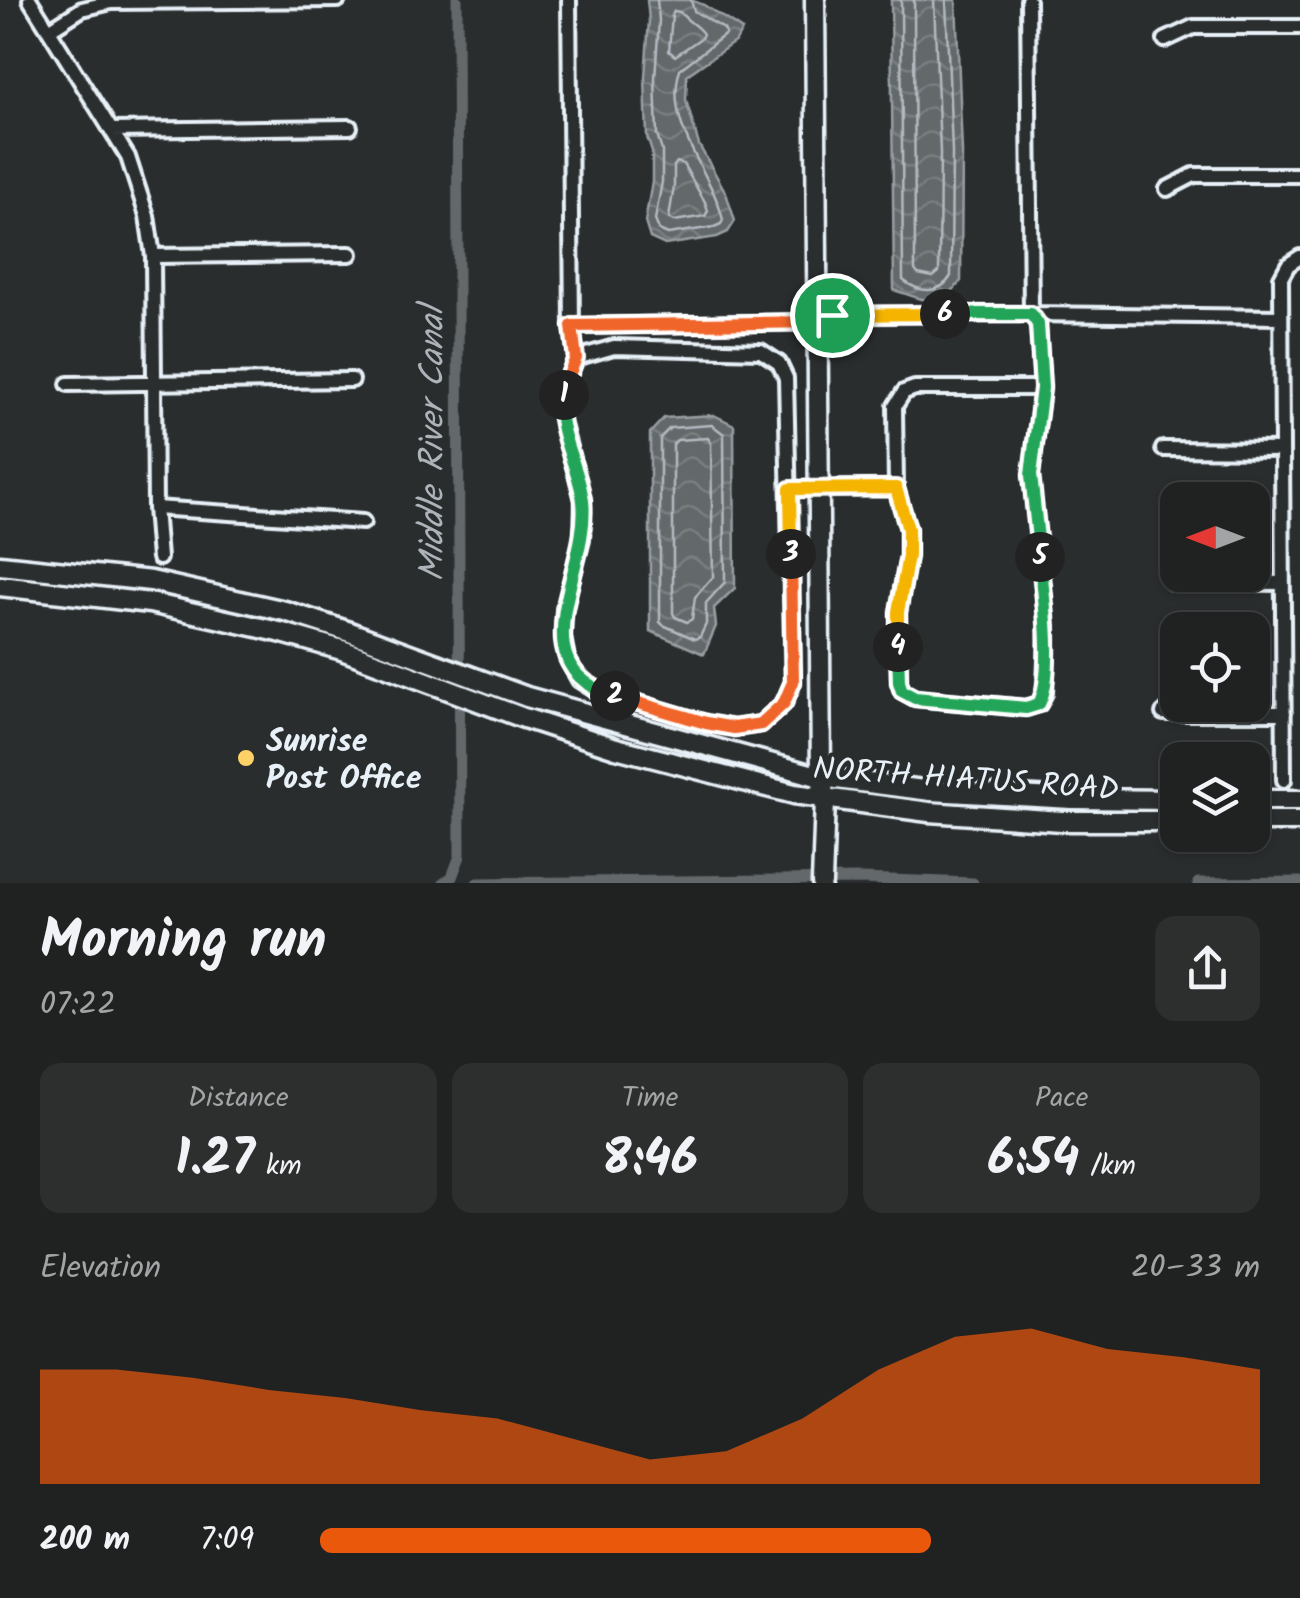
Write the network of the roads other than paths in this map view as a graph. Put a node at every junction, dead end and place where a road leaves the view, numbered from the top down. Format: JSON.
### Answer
{"nodes":[{"id":1,"x":30,"y":0,"type":"edge"},
{"id":2,"x":338,"y":0,"type":"edge"},
{"id":3,"x":569,"y":0,"type":"edge"},
{"id":4,"x":815,"y":0,"type":"edge"},
{"id":5,"x":1028,"y":0,"type":"edge"},
{"id":6,"x":230,"y":1,"type":"edge"},
{"id":7,"x":1300,"y":27,"type":"edge"},
{"id":8,"x":48,"y":30,"type":"junction"},
{"id":9,"x":1166,"y":40,"type":"dead end"},
{"id":10,"x":350,"y":127,"type":"dead end"},
{"id":11,"x":112,"y":130,"type":"junction"},
{"id":12,"x":1300,"y":175,"type":"edge"},
{"id":13,"x":1168,"y":189,"type":"dead end"},
{"id":14,"x":350,"y":254,"type":"dead end"},
{"id":15,"x":153,"y":256,"type":"junction"},
{"id":16,"x":1294,"y":261,"type":"edge"},
{"id":17,"x":1031,"y":314,"type":"junction"},
{"id":18,"x":1282,"y":317,"type":"junction"},
{"id":19,"x":818,"y":322,"type":"junction"},
{"id":20,"x":572,"y":326,"type":"junction"},
{"id":21,"x":576,"y":358,"type":"junction"},
{"id":22,"x":352,"y":380,"type":"dead end"},
{"id":23,"x":153,"y":383,"type":"junction"},
{"id":24,"x":68,"y":384,"type":"dead end"},
{"id":25,"x":1042,"y":388,"type":"junction"},
{"id":26,"x":1163,"y":449,"type":"dead end"},
{"id":27,"x":1282,"y":450,"type":"junction"},
{"id":28,"x":819,"y":488,"type":"junction"},
{"id":29,"x":896,"y":488,"type":"junction"},
{"id":30,"x":790,"y":489,"type":"junction"},
{"id":31,"x":155,"y":508,"type":"junction"},
{"id":32,"x":362,"y":522,"type":"dead end"},
{"id":33,"x":159,"y":558,"type":"dead end"},
{"id":34,"x":0,"y":565,"type":"edge"},
{"id":35,"x":1270,"y":583,"type":"edge"},
{"id":36,"x":1283,"y":583,"type":"junction"},
{"id":37,"x":0,"y":586,"type":"edge"},
{"id":38,"x":1270,"y":713,"type":"edge"},
{"id":39,"x":1284,"y":713,"type":"junction"},
{"id":40,"x":821,"y":777,"type":"junction"},
{"id":41,"x":1284,"y":780,"type":"dead end"},
{"id":42,"x":825,"y":800,"type":"junction"},
{"id":43,"x":1160,"y":800,"type":"edge"},
{"id":44,"x":1270,"y":800,"type":"edge"},
{"id":45,"x":1300,"y":800,"type":"edge"},
{"id":46,"x":1160,"y":821,"type":"edge"},
{"id":47,"x":1270,"y":821,"type":"edge"},
{"id":48,"x":1300,"y":821,"type":"edge"},
{"id":49,"x":822,"y":883,"type":"edge"}],
"edges":[{"from":1,"to":8,"type":"street"},
{"from":2,"to":6,"type":"street"},
{"from":3,"to":20,"type":"street"},
{"from":4,"to":19,"type":"main road"},
{"from":5,"to":17,"type":"street"},
{"from":6,"to":8,"type":"street"},
{"from":7,"to":9,"type":"street"},
{"from":8,"to":11,"type":"street"},
{"from":10,"to":11,"type":"street"},
{"from":11,"to":15,"type":"street"},
{"from":12,"to":13,"type":"street"},
{"from":14,"to":15,"type":"street"},
{"from":15,"to":23,"type":"street"},
{"from":16,"to":18,"type":"street"},
{"from":17,"to":18,"type":"street"},
{"from":17,"to":19,"type":"street"},
{"from":17,"to":25,"type":"street"},
{"from":18,"to":27,"type":"street"},
{"from":19,"to":20,"type":"street"},
{"from":19,"to":28,"type":"main road"},
{"from":20,"to":21,"type":"street"},
{"from":21,"to":30,"type":"street"},
{"from":21,"to":30,"type":"street"},
{"from":22,"to":23,"type":"street"},
{"from":23,"to":24,"type":"street"},
{"from":23,"to":31,"type":"street"},
{"from":25,"to":29,"type":"street"},
{"from":25,"to":29,"type":"street"},
{"from":26,"to":27,"type":"street"},
{"from":27,"to":36,"type":"street"},
{"from":28,"to":29,"type":"street"},
{"from":28,"to":30,"type":"street"},
{"from":28,"to":40,"type":"main road"},
{"from":31,"to":32,"type":"street"},
{"from":31,"to":33,"type":"street"},
{"from":34,"to":40,"type":"main road","name":"NORTH HIATUS ROAD"},
{"from":35,"to":36,"type":"street"},
{"from":36,"to":39,"type":"street"},
{"from":37,"to":42,"type":"main road","name":"NORTH HIATUS ROAD"},
{"from":38,"to":39,"type":"street"},
{"from":39,"to":41,"type":"street"},
{"from":40,"to":42,"type":"main road"},
{"from":40,"to":43,"type":"main road","name":"NORTH HIATUS ROAD"},
{"from":42,"to":46,"type":"main road","name":"NORTH HIATUS ROAD"},
{"from":42,"to":49,"type":"main road"},
{"from":44,"to":45,"type":"main road"},
{"from":47,"to":48,"type":"main road"}]}
